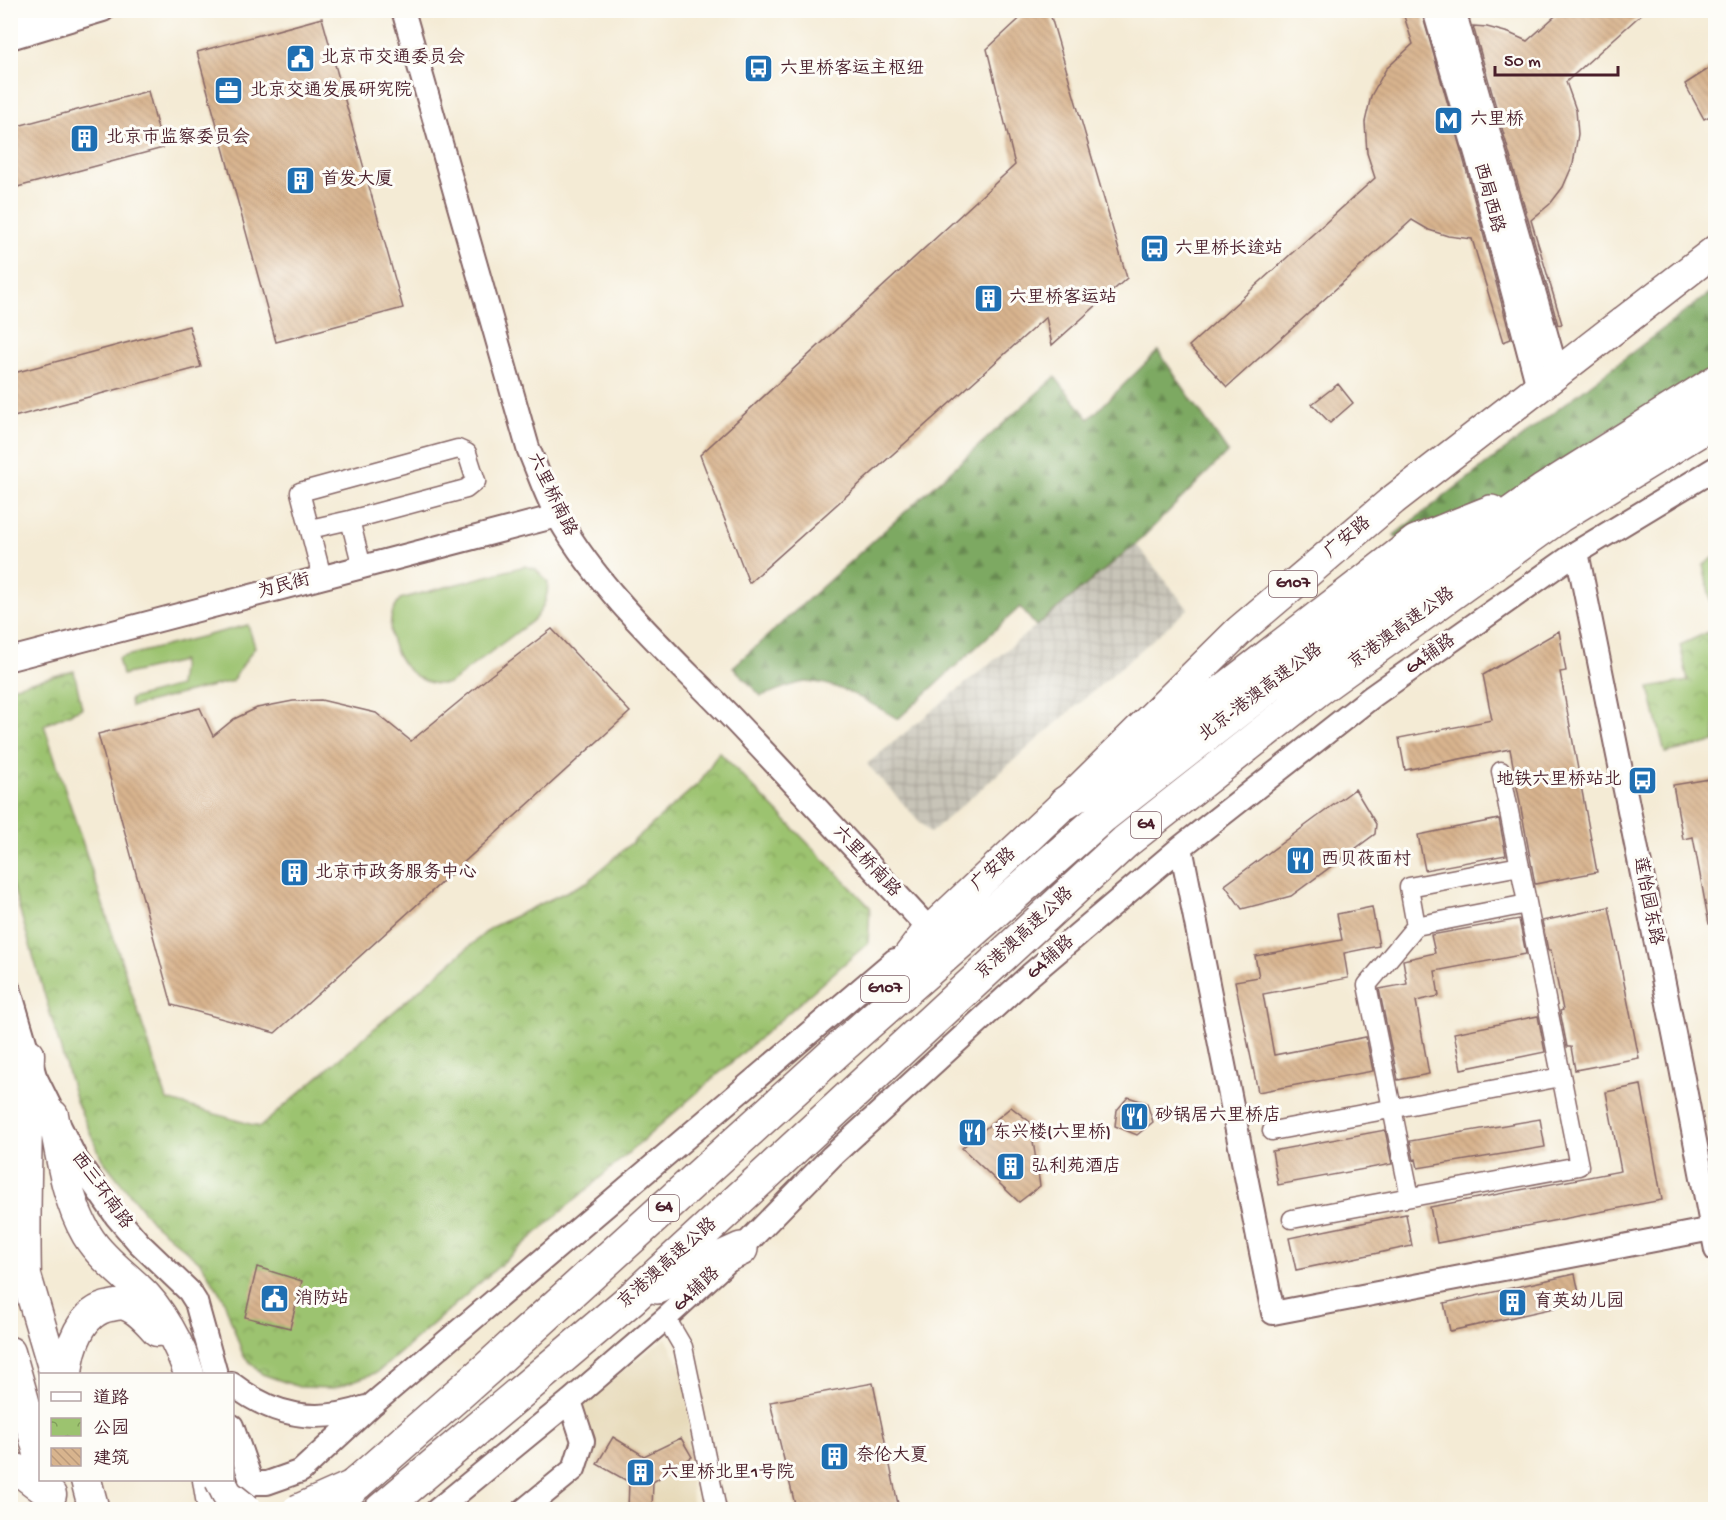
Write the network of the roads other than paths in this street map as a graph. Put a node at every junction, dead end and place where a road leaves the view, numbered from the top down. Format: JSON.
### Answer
{"nodes":[{"id":1,"x":43,"y":10,"type":"edge"},
{"id":2,"x":103,"y":10,"type":"edge"},
{"id":3,"x":403,"y":10,"type":"edge"},
{"id":4,"x":1434,"y":10,"type":"edge"},
{"id":5,"x":1454,"y":10,"type":"edge"},
{"id":6,"x":10,"y":20,"type":"edge"},
{"id":7,"x":10,"y":38,"type":"edge"},
{"id":8,"x":1716,"y":250,"type":"edge"},
{"id":9,"x":1548,"y":379,"type":"junction"},
{"id":10,"x":1716,"y":382,"type":"edge"},
{"id":11,"x":1716,"y":420,"type":"edge"},
{"id":12,"x":1716,"y":468,"type":"edge"},
{"id":13,"x":1543,"y":491,"type":"junction"},
{"id":14,"x":558,"y":516,"type":"junction"},
{"id":15,"x":350,"y":520,"type":"junction"},
{"id":16,"x":310,"y":529,"type":"junction"},
{"id":17,"x":1576,"y":552,"type":"junction"},
{"id":18,"x":363,"y":567,"type":"junction"},
{"id":19,"x":322,"y":577,"type":"junction"},
{"id":20,"x":10,"y":659,"type":"edge"},
{"id":21,"x":1501,"y":771,"type":"dead end"},
{"id":22,"x":1065,"y":802,"type":"junction"},
{"id":23,"x":1181,"y":847,"type":"junction"},
{"id":24,"x":1520,"y":866,"type":"junction"},
{"id":25,"x":1527,"y":904,"type":"junction"},
{"id":26,"x":1416,"y":926,"type":"junction"},
{"id":27,"x":930,"y":930,"type":"junction"},
{"id":28,"x":10,"y":990,"type":"edge"},
{"id":29,"x":840,"y":1048,"type":"junction"},
{"id":30,"x":29,"y":1054,"type":"junction"},
{"id":31,"x":1561,"y":1077,"type":"junction"},
{"id":32,"x":1392,"y":1108,"type":"junction"},
{"id":33,"x":53,"y":1115,"type":"joint"},
{"id":34,"x":1272,"y":1131,"type":"dead end"},
{"id":35,"x":1410,"y":1197,"type":"junction"},
{"id":36,"x":1293,"y":1219,"type":"dead end"},
{"id":37,"x":10,"y":1222,"type":"edge"},
{"id":38,"x":1714,"y":1239,"type":"edge"},
{"id":39,"x":741,"y":1249,"type":"junction"},
{"id":40,"x":27,"y":1279,"type":"junction"},
{"id":41,"x":631,"y":1299,"type":"junction"},
{"id":42,"x":666,"y":1318,"type":"junction"},
{"id":43,"x":10,"y":1352,"type":"edge"},
{"id":44,"x":210,"y":1372,"type":"edge"},
{"id":45,"x":55,"y":1373,"type":"edge"},
{"id":46,"x":68,"y":1373,"type":"edge"},
{"id":47,"x":177,"y":1373,"type":"edge"},
{"id":48,"x":234,"y":1386,"type":"edge"},
{"id":49,"x":570,"y":1401,"type":"junction"},
{"id":50,"x":373,"y":1404,"type":"junction"},
{"id":51,"x":234,"y":1434,"type":"edge"},
{"id":52,"x":39,"y":1454,"type":"edge"},
{"id":53,"x":10,"y":1468,"type":"edge"},
{"id":54,"x":301,"y":1471,"type":"junction"},
{"id":55,"x":87,"y":1481,"type":"edge"},
{"id":56,"x":356,"y":1484,"type":"junction"},
{"id":57,"x":213,"y":1487,"type":"edge"},
{"id":58,"x":51,"y":1495,"type":"edge"},
{"id":59,"x":250,"y":1496,"type":"edge"},
{"id":60,"x":94,"y":1509,"type":"edge"},
{"id":61,"x":225,"y":1509,"type":"edge"},
{"id":62,"x":297,"y":1509,"type":"edge"},
{"id":63,"x":327,"y":1509,"type":"edge"},
{"id":64,"x":333,"y":1509,"type":"edge"},
{"id":65,"x":381,"y":1509,"type":"edge"},
{"id":66,"x":437,"y":1509,"type":"edge"},
{"id":67,"x":524,"y":1509,"type":"edge"},
{"id":68,"x":717,"y":1509,"type":"edge"}],
"edges":[{"from":1,"to":6,"type":"street"},
{"from":2,"to":7,"type":"street"},
{"from":3,"to":14,"type":"street","name":"六里桥南路"},
{"from":4,"to":9,"type":"street","name":"西局西路"},
{"from":5,"to":9,"type":"street","name":"西局西路"},
{"from":8,"to":9,"type":"highway","name":"广安路","number":"G107"},
{"from":9,"to":22,"type":"highway","name":"广安路","number":"G107"},
{"from":10,"to":13,"type":"highway","name":"北京-港澳高速公路","number":"G4"},
{"from":11,"to":41,"type":"highway","name":"京港澳高速公路","number":"G4"},
{"from":12,"to":17,"type":"street","name":"G4辅路"},
{"from":13,"to":22,"type":"highway"},
{"from":13,"to":29,"type":"highway","name":"北京-港澳高速公路","number":"G4"},
{"from":14,"to":18,"type":"street","name":"为民街"},
{"from":14,"to":27,"type":"street","name":"六里桥南路"},
{"from":15,"to":16,"type":"street"},
{"from":15,"to":16,"type":"street"},
{"from":15,"to":18,"type":"street"},
{"from":16,"to":19,"type":"street"},
{"from":17,"to":23,"type":"street","name":"G4辅路"},
{"from":17,"to":38,"type":"street","name":"莲怡园东路"},
{"from":18,"to":19,"type":"street","name":"为民街"},
{"from":19,"to":20,"type":"street","name":"为民街"},
{"from":21,"to":24,"type":"street"},
{"from":22,"to":27,"type":"highway","name":"广安路","number":"G107"},
{"from":23,"to":38,"type":"street"},
{"from":23,"to":39,"type":"street","name":"G4辅路"},
{"from":24,"to":25,"type":"street"},
{"from":24,"to":26,"type":"street"},
{"from":25,"to":26,"type":"street"},
{"from":25,"to":31,"type":"street"},
{"from":26,"to":32,"type":"street"},
{"from":27,"to":29,"type":"highway","number":"G107"},
{"from":27,"to":50,"type":"street"},
{"from":28,"to":30,"type":"street"},
{"from":29,"to":56,"type":"highway","number":"G4"},
{"from":30,"to":33,"type":"street"},
{"from":30,"to":40,"type":"highway"},
{"from":31,"to":32,"type":"street"},
{"from":31,"to":35,"type":"street"},
{"from":32,"to":34,"type":"street"},
{"from":32,"to":35,"type":"street"},
{"from":33,"to":44,"type":"highway"},
{"from":35,"to":36,"type":"street"},
{"from":37,"to":40,"type":"highway"},
{"from":39,"to":41,"type":"highway"},
{"from":39,"to":42,"type":"street","name":"G4辅路"},
{"from":40,"to":45,"type":"highway"},
{"from":41,"to":65,"type":"highway","name":"京港澳高速公路","number":"G4"},
{"from":42,"to":49,"type":"street","name":"G4辅路"},
{"from":42,"to":68,"type":"street"},
{"from":43,"to":52,"type":"highway"},
{"from":46,"to":47,"type":"highway"},
{"from":48,"to":50,"type":"street"},
{"from":49,"to":66,"type":"street","name":"G4辅路"},
{"from":49,"to":67,"type":"street"},
{"from":50,"to":54,"type":"street"},
{"from":51,"to":59,"type":"street"},
{"from":53,"to":58,"type":"highway"},
{"from":54,"to":59,"type":"street"},
{"from":54,"to":64,"type":"street"},
{"from":55,"to":60,"type":"highway"},
{"from":56,"to":62,"type":"highway","bridge":true},
{"from":56,"to":63,"type":"highway","number":"G4","bridge":true},
{"from":57,"to":59,"type":"highway","bridge":true},
{"from":59,"to":61,"type":"street"}]}
